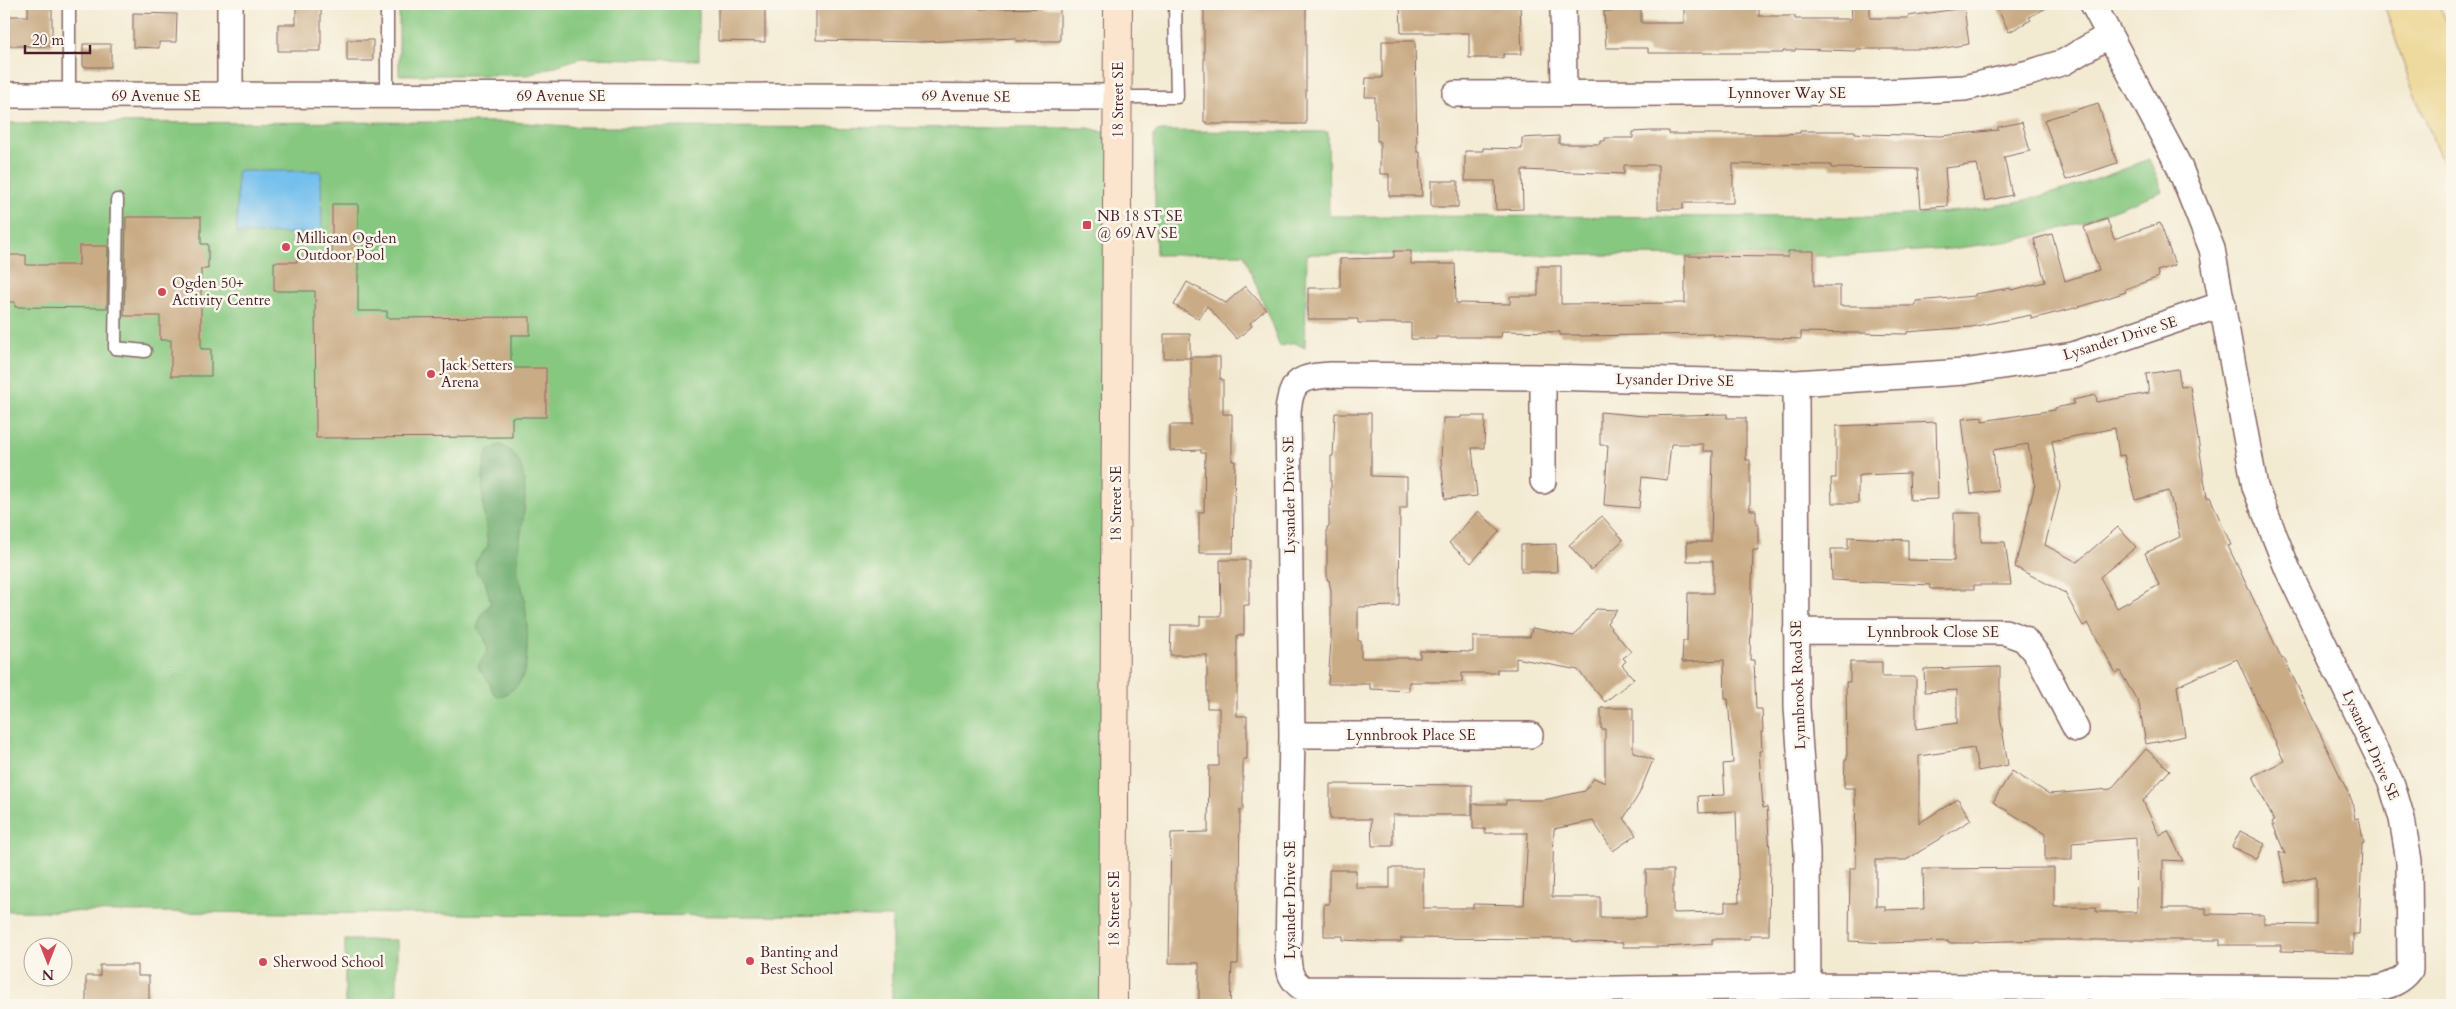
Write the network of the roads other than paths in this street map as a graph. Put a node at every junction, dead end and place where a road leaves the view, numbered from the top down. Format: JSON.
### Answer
{"nodes":[{"id":1,"x":69,"y":4,"type":"edge"},
{"id":2,"x":230,"y":4,"type":"edge"},
{"id":3,"x":388,"y":4,"type":"edge"},
{"id":4,"x":1118,"y":4,"type":"edge"},
{"id":5,"x":1175,"y":4,"type":"edge"},
{"id":6,"x":1563,"y":4,"type":"edge"},
{"id":7,"x":2093,"y":4,"type":"edge"},
{"id":8,"x":2109,"y":35,"type":"junction"},
{"id":9,"x":1564,"y":93,"type":"junction"},
{"id":10,"x":1455,"y":94,"type":"dead end"},
{"id":11,"x":4,"y":95,"type":"edge"},
{"id":12,"x":69,"y":96,"type":"junction"},
{"id":13,"x":230,"y":96,"type":"junction"},
{"id":14,"x":387,"y":96,"type":"junction"},
{"id":15,"x":1118,"y":97,"type":"junction"},
{"id":16,"x":117,"y":200,"type":"dead end"},
{"id":17,"x":2223,"y":304,"type":"junction"},
{"id":18,"x":145,"y":351,"type":"dead end"},
{"id":19,"x":1544,"y":377,"type":"junction"},
{"id":20,"x":1796,"y":383,"type":"junction"},
{"id":21,"x":1543,"y":481,"type":"dead end"},
{"id":22,"x":1796,"y":631,"type":"junction"},
{"id":23,"x":2076,"y":729,"type":"dead end"},
{"id":24,"x":1292,"y":735,"type":"junction"},
{"id":25,"x":1530,"y":736,"type":"dead end"},
{"id":26,"x":1808,"y":986,"type":"junction"},
{"id":27,"x":1558,"y":998,"type":"edge"},
{"id":28,"x":1113,"y":1005,"type":"edge"}],
"edges":[{"from":1,"to":12,"type":"lane"},
{"from":2,"to":13,"type":"street"},
{"from":3,"to":14,"type":"lane"},
{"from":4,"to":15,"type":"street","name":"18 Street SE"},
{"from":5,"to":15,"type":"lane"},
{"from":6,"to":9,"type":"street"},
{"from":7,"to":8,"type":"street","name":"Lysander Drive SE"},
{"from":8,"to":9,"type":"street","name":"Lynnover Way SE"},
{"from":8,"to":17,"type":"street","name":"Lysander Drive SE"},
{"from":9,"to":10,"type":"street","name":"Lynnover Way SE"},
{"from":11,"to":12,"type":"street","name":"69 Avenue SE"},
{"from":12,"to":13,"type":"street","name":"69 Avenue SE"},
{"from":13,"to":14,"type":"street","name":"69 Avenue SE"},
{"from":14,"to":15,"type":"street","name":"69 Avenue SE"},
{"from":15,"to":28,"type":"street","name":"18 Street SE"},
{"from":16,"to":18,"type":"lane"},
{"from":17,"to":20,"type":"street","name":"Lysander Drive SE"},
{"from":17,"to":26,"type":"street","name":"Lysander Drive SE"},
{"from":19,"to":20,"type":"street","name":"Lysander Drive SE"},
{"from":19,"to":21,"type":"street"},
{"from":19,"to":24,"type":"street","name":"Lysander Drive SE"},
{"from":20,"to":22,"type":"street","name":"Lynnbrook Road SE"},
{"from":22,"to":23,"type":"street","name":"Lynnbrook Close SE"},
{"from":22,"to":26,"type":"street","name":"Lynnbrook Road SE"},
{"from":24,"to":25,"type":"street","name":"Lynnbrook Place SE"},
{"from":24,"to":27,"type":"street","name":"Lysander Drive SE"},
{"from":26,"to":27,"type":"street","name":"Lysander Drive SE"}]}
